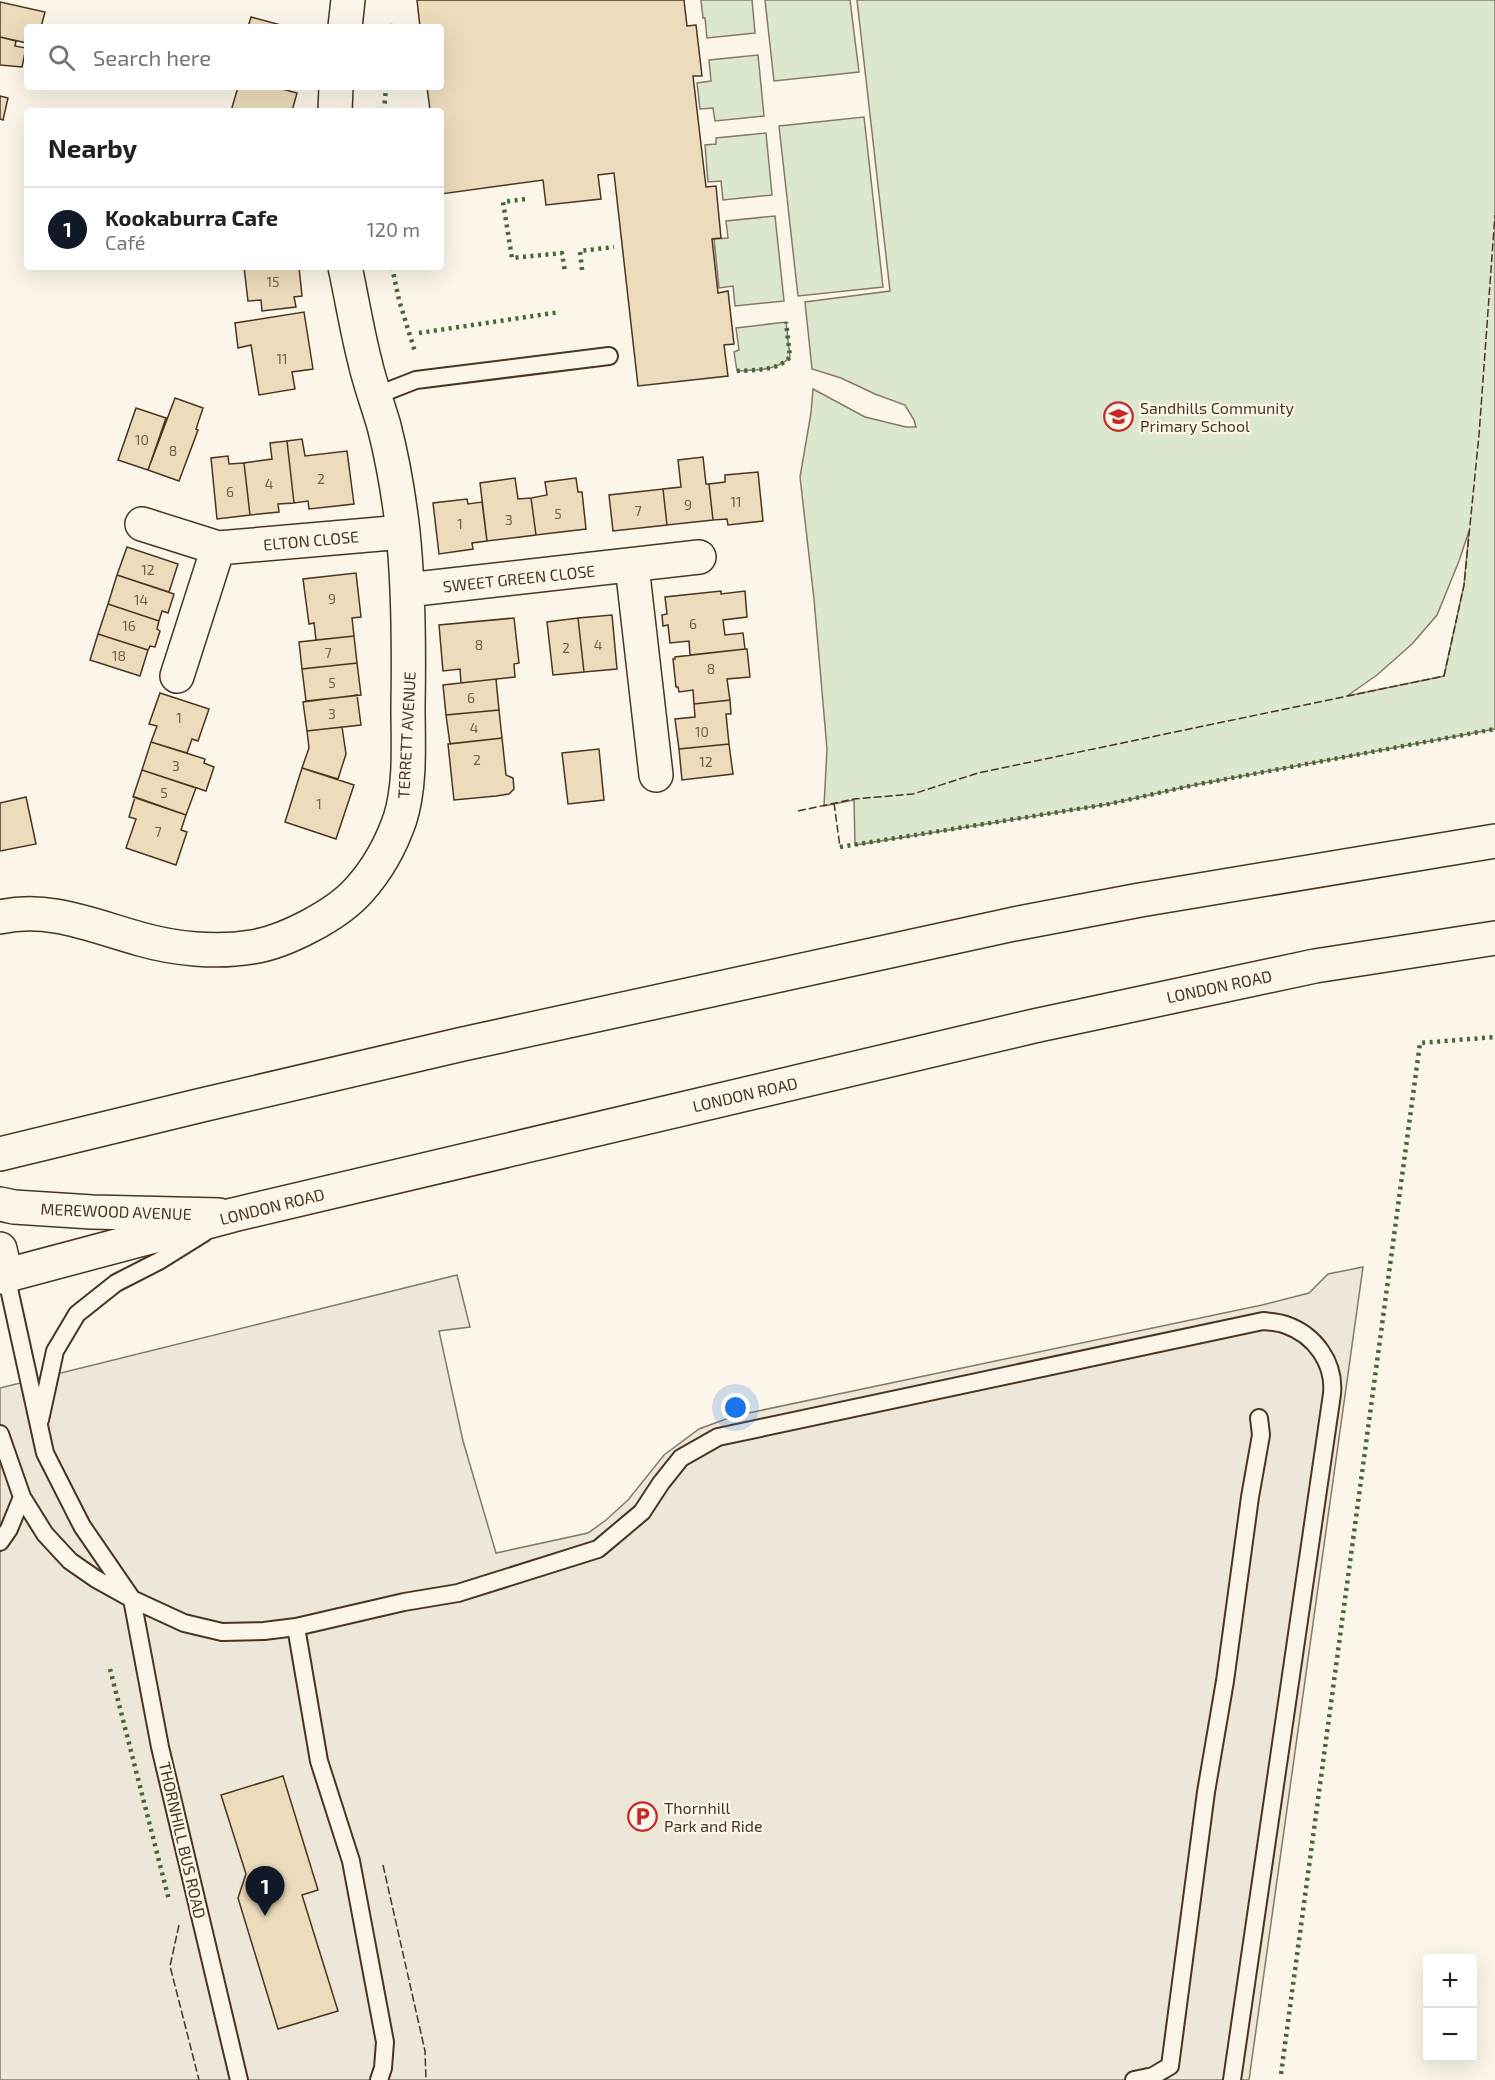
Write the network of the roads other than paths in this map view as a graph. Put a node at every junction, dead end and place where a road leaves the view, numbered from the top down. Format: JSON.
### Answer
{"nodes":[{"id":1,"x":348,"y":0,"type":"edge"},
{"id":2,"x":345,"y":24,"type":"edge"},
{"id":3,"x":336,"y":90,"type":"edge"},
{"id":4,"x":335,"y":108,"type":"edge"},
{"id":5,"x":346,"y":270,"type":"edge"},
{"id":6,"x":609,"y":356,"type":"dead end"},
{"id":7,"x":375,"y":396,"type":"junction"},
{"id":8,"x":142,"y":525,"type":"dead end"},
{"id":9,"x":403,"y":532,"type":"junction"},
{"id":10,"x":218,"y":548,"type":"junction"},
{"id":11,"x":699,"y":558,"type":"dead end"},
{"id":12,"x":632,"y":566,"type":"junction"},
{"id":13,"x":407,"y":590,"type":"junction"},
{"id":14,"x":177,"y":676,"type":"dead end"},
{"id":15,"x":656,"y":775,"type":"dead end"},
{"id":16,"x":1495,"y":840,"type":"edge"},
{"id":17,"x":0,"y":917,"type":"edge"},
{"id":18,"x":1495,"y":938,"type":"edge"},
{"id":19,"x":0,"y":1154,"type":"edge"},
{"id":20,"x":0,"y":1204,"type":"edge"},
{"id":21,"x":233,"y":1215,"type":"junction"},
{"id":22,"x":2,"y":1268,"type":"edge"},
{"id":23,"x":1259,"y":1418,"type":"dead end"},
{"id":24,"x":39,"y":1428,"type":"junction"},
{"id":25,"x":0,"y":1434,"type":"edge"},
{"id":26,"x":22,"y":1497,"type":"junction"},
{"id":27,"x":0,"y":1542,"type":"edge"},
{"id":28,"x":132,"y":1599,"type":"junction"},
{"id":29,"x":296,"y":1627,"type":"junction"},
{"id":30,"x":239,"y":2080,"type":"edge"},
{"id":31,"x":379,"y":2080,"type":"edge"},
{"id":32,"x":1134,"y":2080,"type":"edge"},
{"id":33,"x":1232,"y":2080,"type":"edge"}],
"edges":[{"from":1,"to":2,"type":"main road"},
{"from":3,"to":4,"type":"main road"},
{"from":5,"to":7,"type":"main road","name":"TERRETT AVENUE"},
{"from":6,"to":7,"type":"lane"},
{"from":7,"to":9,"type":"main road","name":"TERRETT AVENUE"},
{"from":8,"to":10,"type":"main road","name":"ELTON CLOSE"},
{"from":9,"to":10,"type":"main road","name":"ELTON CLOSE"},
{"from":9,"to":13,"type":"main road","name":"TERRETT AVENUE"},
{"from":10,"to":14,"type":"main road"},
{"from":11,"to":12,"type":"main road","name":"SWEET GREEN CLOSE"},
{"from":12,"to":13,"type":"main road","name":"SWEET GREEN CLOSE"},
{"from":12,"to":15,"type":"main road"},
{"from":13,"to":17,"type":"main road","name":"TERRETT AVENUE"},
{"from":16,"to":19,"type":"main road"},
{"from":18,"to":21,"type":"main road","name":"LONDON ROAD"},
{"from":20,"to":21,"type":"main road","name":"MEREWOOD AVENUE"},
{"from":21,"to":22,"type":"main road","name":"LONDON ROAD"},
{"from":21,"to":24,"type":"lane"},
{"from":22,"to":24,"type":"lane"},
{"from":23,"to":32,"type":"lane"},
{"from":24,"to":28,"type":"lane"},
{"from":25,"to":26,"type":"lane"},
{"from":26,"to":27,"type":"lane"},
{"from":26,"to":28,"type":"lane"},
{"from":28,"to":29,"type":"lane"},
{"from":28,"to":30,"type":"lane","name":"THORNHILL BUS ROAD"},
{"from":29,"to":31,"type":"lane"},
{"from":29,"to":33,"type":"lane"}]}
